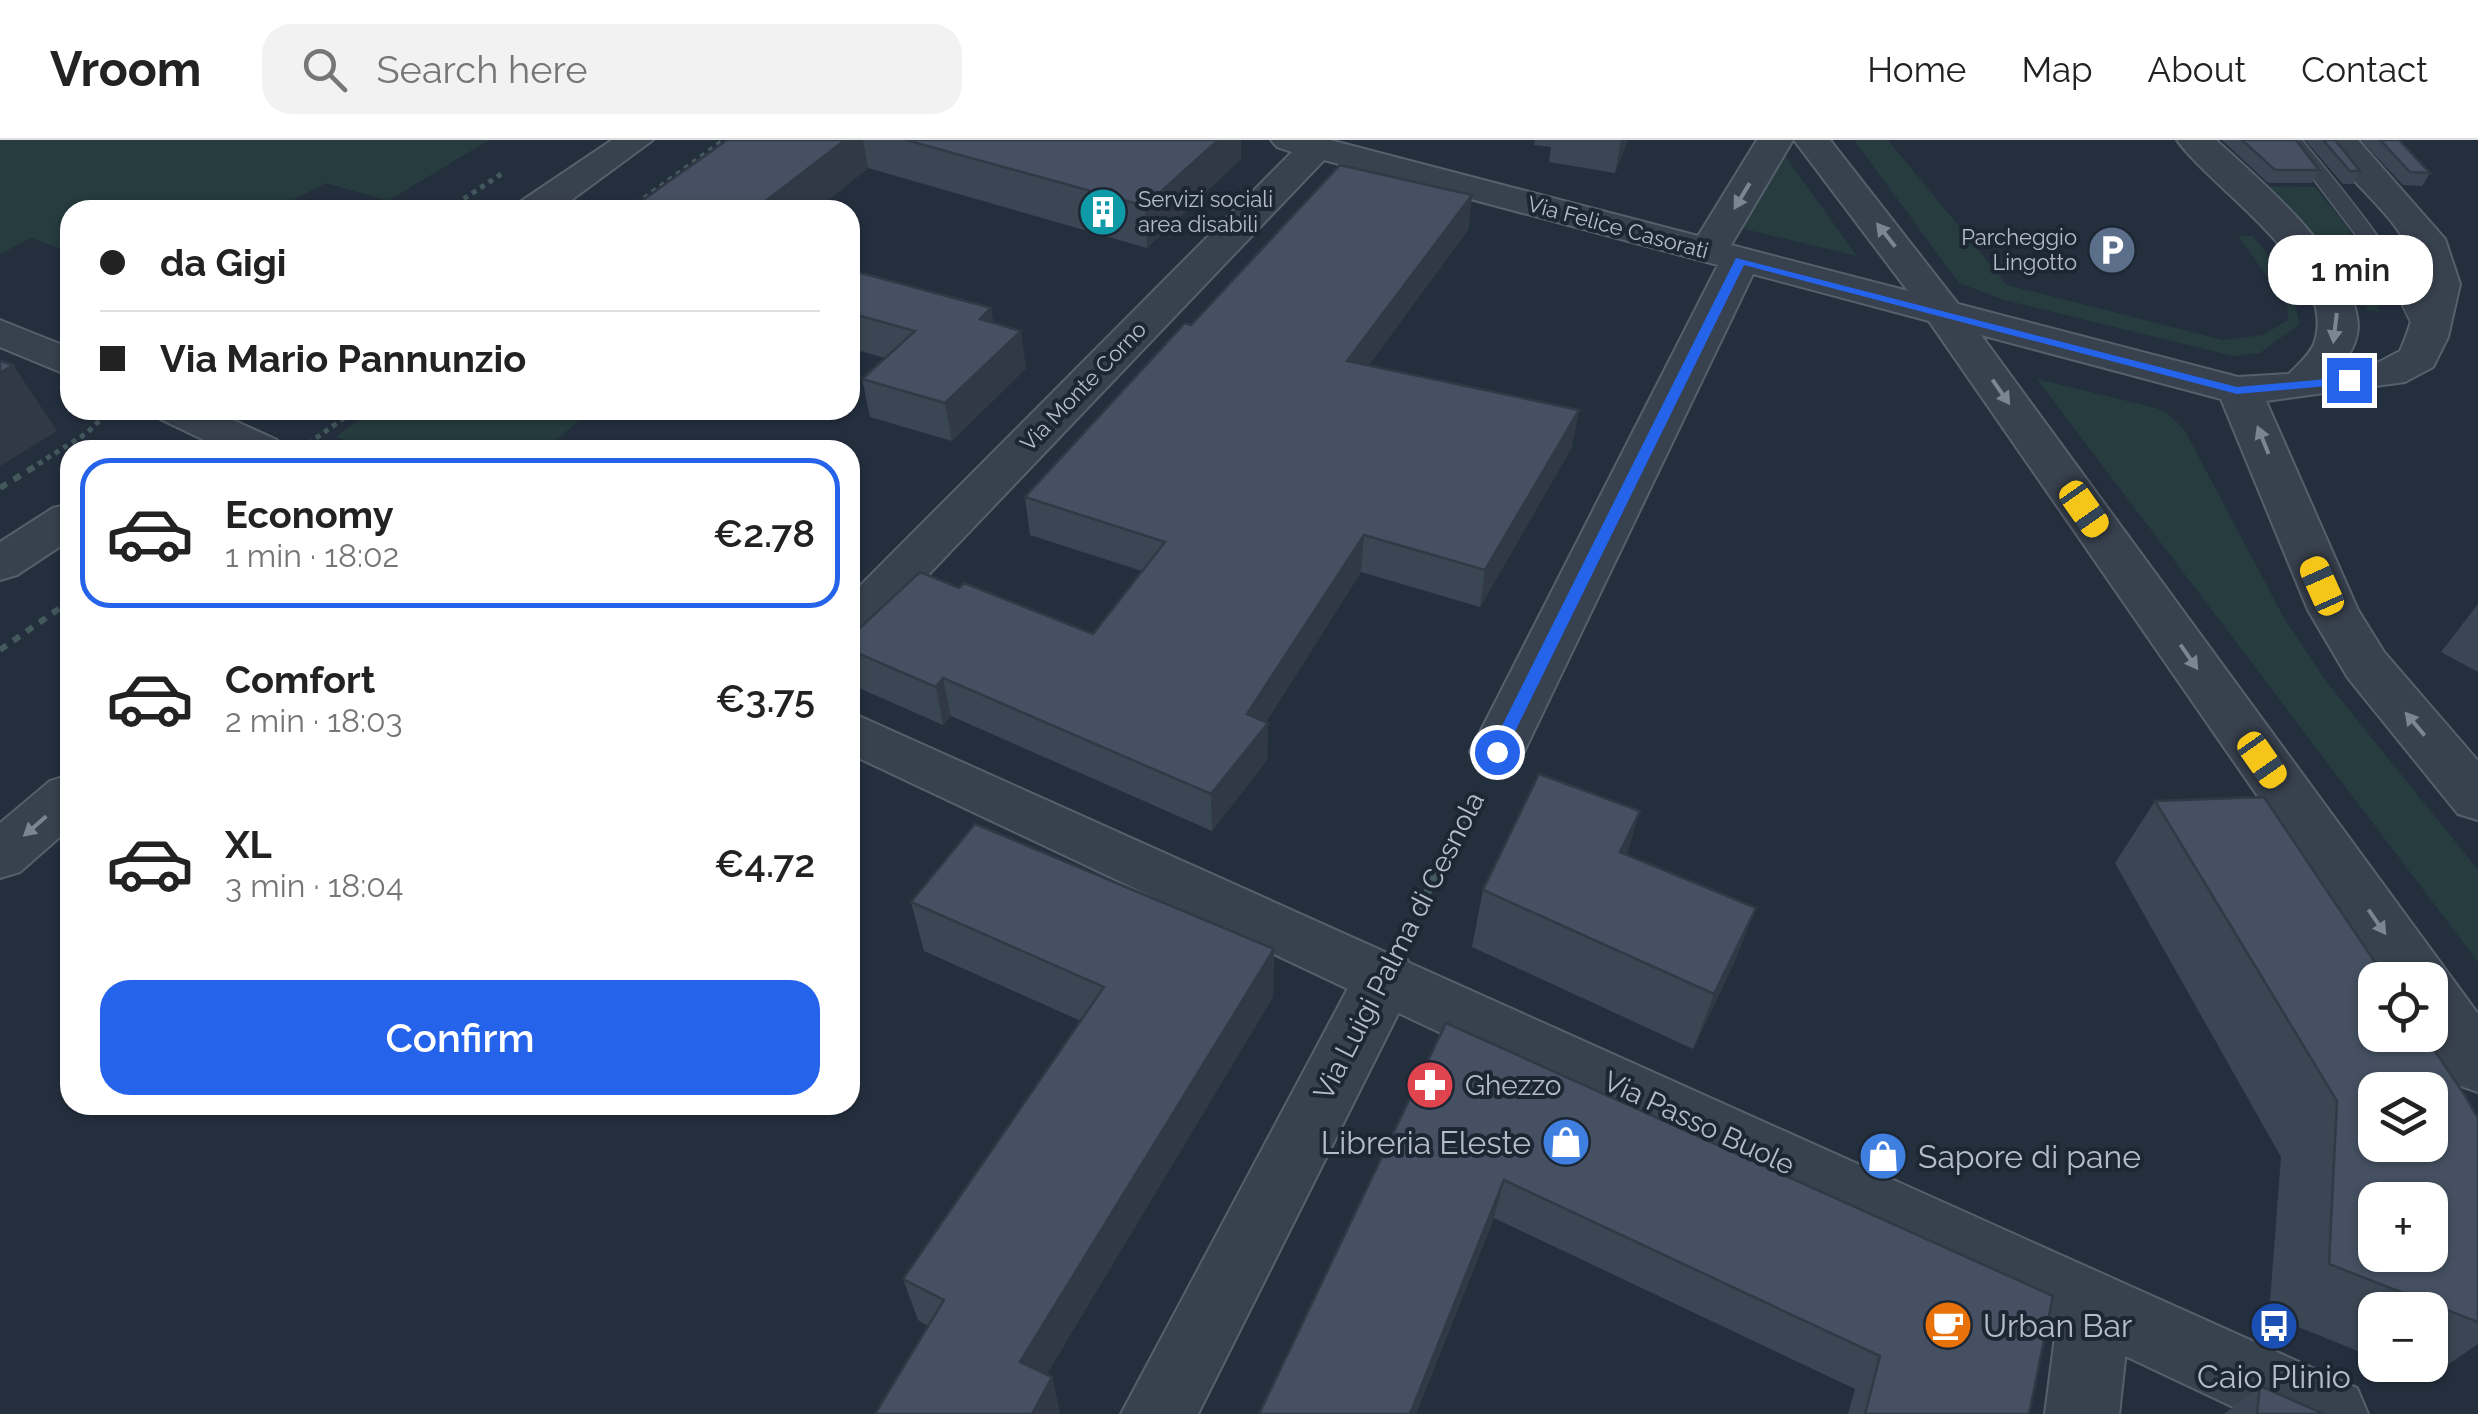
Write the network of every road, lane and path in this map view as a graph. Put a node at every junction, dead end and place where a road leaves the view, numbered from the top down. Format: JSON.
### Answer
{"nodes":[{"id":1,"x":635,"y":140,"type":"edge"},
{"id":2,"x":724,"y":140,"type":"edge"},
{"id":3,"x":1775,"y":140,"type":"edge"},
{"id":4,"x":1812,"y":140,"type":"edge"},
{"id":5,"x":2195,"y":140,"type":"edge"},
{"id":6,"x":2211,"y":140,"type":"edge"},
{"id":7,"x":2293,"y":140,"type":"edge"},
{"id":8,"x":2338,"y":140,"type":"edge"},
{"id":9,"x":1303,"y":144,"type":"edge"},
{"id":10,"x":2330,"y":186,"type":"junction"},
{"id":11,"x":2250,"y":191,"type":"junction"},
{"id":12,"x":548,"y":200,"type":"edge"},
{"id":13,"x":642,"y":200,"type":"edge"},
{"id":14,"x":2396,"y":206,"type":"junction"},
{"id":15,"x":1724,"y":256,"type":"junction"},
{"id":16,"x":1943,"y":314,"type":"junction"},
{"id":17,"x":0,"y":332,"type":"edge"},
{"id":18,"x":2427,"y":337,"type":"junction"},
{"id":19,"x":60,"y":359,"type":"edge"},
{"id":20,"x":2302,"y":386,"type":"junction"},
{"id":21,"x":2237,"y":390,"type":"junction"},
{"id":22,"x":100,"y":420,"type":"edge"},
{"id":23,"x":205,"y":420,"type":"edge"},
{"id":24,"x":215,"y":420,"type":"edge"},
{"id":25,"x":342,"y":420,"type":"edge"},
{"id":26,"x":77,"y":440,"type":"edge"},
{"id":27,"x":184,"y":440,"type":"edge"},
{"id":28,"x":246,"y":440,"type":"edge"},
{"id":29,"x":312,"y":440,"type":"edge"},
{"id":30,"x":60,"y":451,"type":"edge"},
{"id":31,"x":0,"y":488,"type":"edge"},
{"id":32,"x":60,"y":525,"type":"edge"},
{"id":33,"x":0,"y":564,"type":"edge"},
{"id":34,"x":60,"y":608,"type":"edge"},
{"id":35,"x":860,"y":615,"type":"edge"},
{"id":36,"x":0,"y":650,"type":"edge"},
{"id":37,"x":860,"y":735,"type":"edge"},
{"id":38,"x":1497,"y":752,"type":"joint"},
{"id":39,"x":2478,"y":799,"type":"edge"},
{"id":40,"x":60,"y":805,"type":"edge"},
{"id":41,"x":0,"y":856,"type":"edge"},
{"id":42,"x":2405,"y":962,"type":"edge"},
{"id":43,"x":1385,"y":978,"type":"junction"},
{"id":44,"x":2448,"y":1022,"type":"edge"},
{"id":45,"x":2478,"y":1064,"type":"edge"},
{"id":46,"x":2095,"y":1306,"type":"junction"},
{"id":47,"x":1158,"y":1414,"type":"edge"},
{"id":48,"x":2082,"y":1414,"type":"edge"},
{"id":49,"x":2331,"y":1414,"type":"edge"}],
"edges":[{"from":1,"to":12,"type":"street"},
{"from":2,"to":13,"type":"path"},
{"from":3,"to":15,"type":"street","one_way":true},
{"from":16,"to":4,"type":"street","one_way":true},
{"from":5,"to":11,"type":"street"},
{"from":6,"to":11,"type":"lane"},
{"from":7,"to":10,"type":"lane"},
{"from":8,"to":14,"type":"street"},
{"from":9,"to":15,"type":"street","name":"Via Felice Casorati"},
{"from":9,"to":35,"type":"street","name":"Via Monte Corno"},
{"from":10,"to":14,"type":"lane"},
{"from":10,"to":18,"type":"lane"},
{"from":11,"to":20,"type":"street","one_way":true},
{"from":14,"to":18,"type":"street"},
{"from":15,"to":16,"type":"street","name":"Via Felice Casorati"},
{"from":15,"to":38,"type":"street"},
{"from":16,"to":21,"type":"street","name":"Via Felice Casorati"},
{"from":16,"to":42,"type":"street","one_way":true},
{"from":17,"to":19,"type":"street"},
{"from":18,"to":20,"type":"street","name":"Via Felice Casorati"},
{"from":20,"to":21,"type":"street","name":"Via Felice Casorati"},
{"from":39,"to":21,"type":"street","one_way":true},
{"from":22,"to":26,"type":"path"},
{"from":23,"to":27,"type":"street"},
{"from":24,"to":28,"type":"street"},
{"from":25,"to":29,"type":"path"},
{"from":30,"to":31,"type":"path"},
{"from":32,"to":33,"type":"street"},
{"from":34,"to":36,"type":"path"},
{"from":37,"to":43,"type":"street","name":"Via Passo Buole"},
{"from":38,"to":43,"type":"path","name":"Via Luigi Palma di Cesnola"},
{"from":40,"to":41,"type":"street","one_way":true},
{"from":43,"to":46,"type":"street","name":"Via Passo Buole"},
{"from":43,"to":47,"type":"street","name":"Via Luigi Palma di Cesnola"},
{"from":44,"to":45,"type":"street"},
{"from":46,"to":48,"type":"street"},
{"from":46,"to":49,"type":"street","name":"Via Passo Buole"}]}
